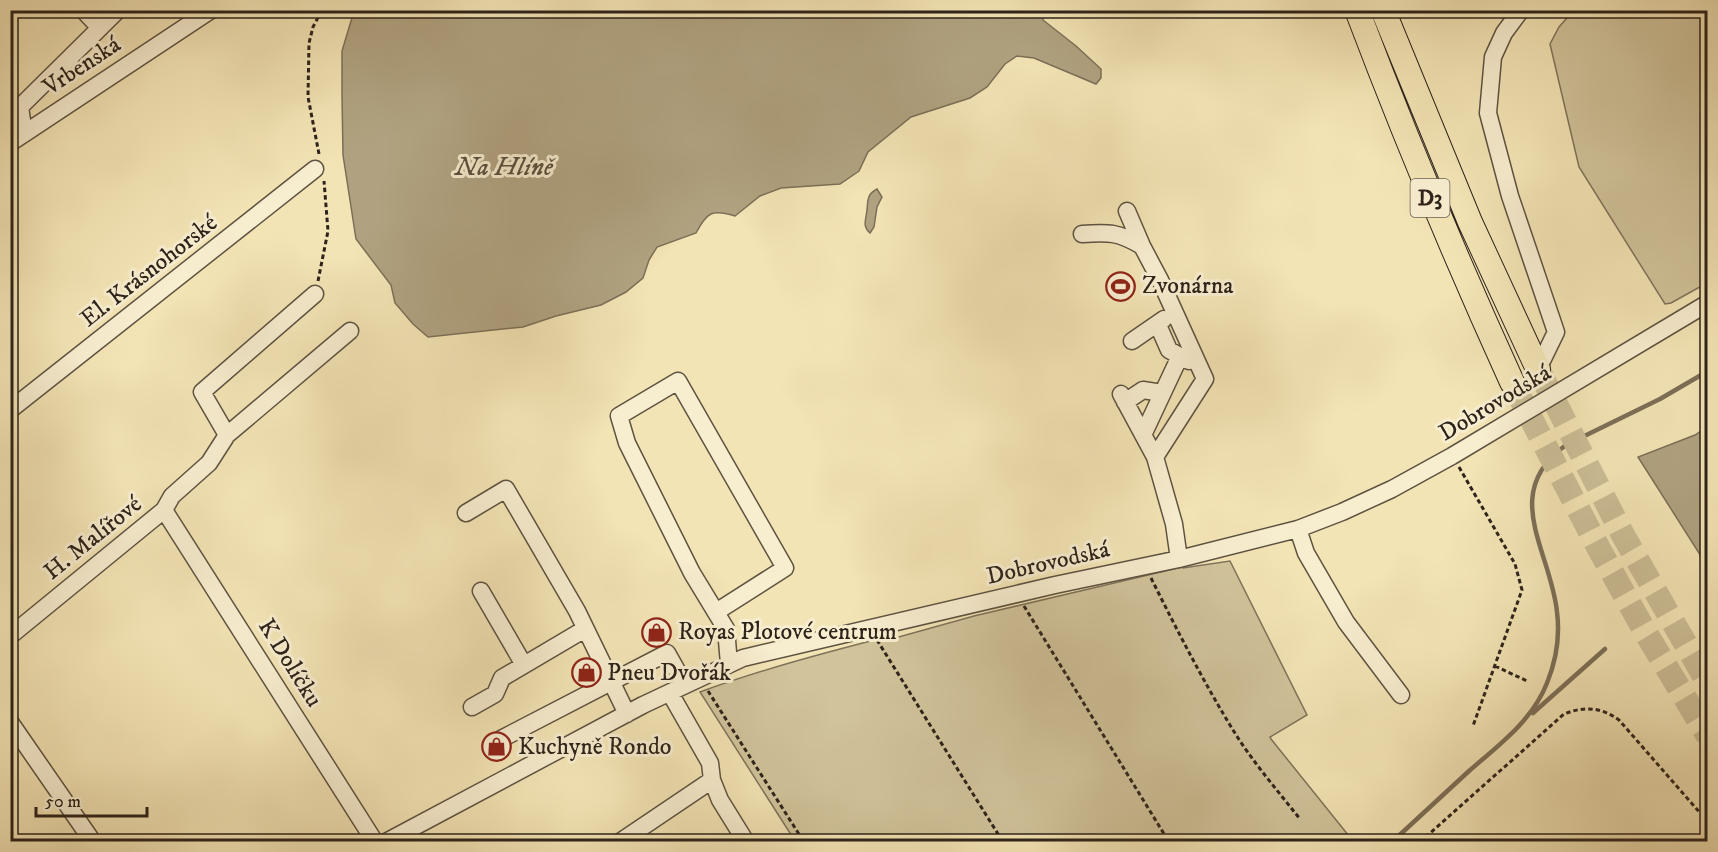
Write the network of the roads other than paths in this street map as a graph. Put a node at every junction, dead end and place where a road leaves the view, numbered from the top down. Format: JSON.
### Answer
{"nodes":[{"id":1,"x":83,"y":10,"type":"edge"},
{"id":2,"x":118,"y":10,"type":"edge"},
{"id":3,"x":211,"y":10,"type":"edge"},
{"id":4,"x":1357,"y":10,"type":"edge"},
{"id":5,"x":1383,"y":10,"type":"edge"},
{"id":6,"x":1521,"y":10,"type":"edge"},
{"id":7,"x":100,"y":28,"type":"junction"},
{"id":8,"x":17,"y":138,"type":"edge"},
{"id":9,"x":320,"y":168,"type":"road end"},
{"id":10,"x":1127,"y":211,"type":"dead end"},
{"id":11,"x":1082,"y":234,"type":"dead end"},
{"id":12,"x":1142,"y":246,"type":"junction"},
{"id":13,"x":315,"y":294,"type":"road end"},
{"id":14,"x":1707,"y":303,"type":"edge"},
{"id":15,"x":1174,"y":310,"type":"junction"},
{"id":16,"x":1158,"y":325,"type":"junction"},
{"id":17,"x":350,"y":331,"type":"dead end"},
{"id":18,"x":1132,"y":341,"type":"dead end"},
{"id":19,"x":1180,"y":356,"type":"junction"},
{"id":20,"x":1200,"y":367,"type":"junction"},
{"id":21,"x":1538,"y":369,"type":"joint"},
{"id":22,"x":1512,"y":382,"type":"tunnel mouth"},
{"id":23,"x":1162,"y":393,"type":"junction"},
{"id":24,"x":10,"y":410,"type":"edge"},
{"id":25,"x":227,"y":435,"type":"junction"},
{"id":26,"x":1143,"y":435,"type":"junction"},
{"id":27,"x":1155,"y":457,"type":"junction"},
{"id":28,"x":168,"y":503,"type":"junction"},
{"id":29,"x":466,"y":513,"type":"dead end"},
{"id":30,"x":1300,"y":535,"type":"junction"},
{"id":31,"x":1179,"y":559,"type":"junction"},
{"id":32,"x":481,"y":591,"type":"dead end"},
{"id":33,"x":716,"y":612,"type":"junction"},
{"id":34,"x":585,"y":629,"type":"junction"},
{"id":35,"x":10,"y":636,"type":"edge"},
{"id":36,"x":729,"y":664,"type":"junction"},
{"id":37,"x":524,"y":665,"type":"junction"},
{"id":38,"x":611,"y":681,"type":"junction"},
{"id":39,"x":677,"y":689,"type":"junction"},
{"id":40,"x":1401,"y":694,"type":"dead end"},
{"id":41,"x":472,"y":707,"type":"dead end"},
{"id":42,"x":627,"y":714,"type":"junction"},
{"id":43,"x":10,"y":722,"type":"edge"},
{"id":44,"x":501,"y":739,"type":"dead end"},
{"id":45,"x":712,"y":780,"type":"junction"},
{"id":46,"x":742,"y":840,"type":"edge"},
{"id":47,"x":93,"y":842,"type":"edge"},
{"id":48,"x":375,"y":842,"type":"edge"},
{"id":49,"x":386,"y":842,"type":"edge"},
{"id":50,"x":620,"y":842,"type":"edge"}],
"edges":[{"from":1,"to":7,"type":"street"},
{"from":2,"to":7,"type":"street"},
{"from":3,"to":8,"type":"street","name":"Vrbenská"},
{"from":4,"to":22,"type":"highway","number":"D3"},
{"from":5,"to":21,"type":"highway","number":"D3"},
{"from":6,"to":21,"type":"street"},
{"from":7,"to":8,"type":"street"},
{"from":9,"to":24,"type":"street","name":"El. Krásnohorské"},
{"from":10,"to":12,"type":"street"},
{"from":11,"to":12,"type":"street"},
{"from":12,"to":15,"type":"street"},
{"from":13,"to":25,"type":"street"},
{"from":14,"to":30,"type":"street","name":"Dobrovodská"},
{"from":15,"to":16,"type":"street"},
{"from":15,"to":20,"type":"street"},
{"from":16,"to":18,"type":"street"},
{"from":16,"to":19,"type":"street"},
{"from":17,"to":25,"type":"street","name":"H. Malířové"},
{"from":19,"to":20,"type":"street"},
{"from":19,"to":23,"type":"street"},
{"from":20,"to":27,"type":"street"},
{"from":23,"to":26,"type":"street"},
{"from":23,"to":26,"type":"street"},
{"from":25,"to":28,"type":"street","name":"H. Malířové"},
{"from":26,"to":27,"type":"street"},
{"from":27,"to":31,"type":"street"},
{"from":28,"to":35,"type":"street","name":"H. Malířové"},
{"from":28,"to":48,"type":"street","name":"K Dolíčku"},
{"from":29,"to":34,"type":"street"},
{"from":30,"to":31,"type":"street","name":"Dobrovodská"},
{"from":30,"to":40,"type":"street"},
{"from":31,"to":36,"type":"street","name":"Dobrovodská"},
{"from":32,"to":37,"type":"street"},
{"from":33,"to":33,"type":"street"},
{"from":33,"to":36,"type":"street"},
{"from":34,"to":37,"type":"street"},
{"from":34,"to":38,"type":"street"},
{"from":36,"to":39,"type":"street","name":"Dobrovodská"},
{"from":37,"to":41,"type":"street"},
{"from":38,"to":39,"type":"street"},
{"from":38,"to":42,"type":"street"},
{"from":38,"to":44,"type":"street"},
{"from":39,"to":42,"type":"street","name":"Dobrovodská"},
{"from":39,"to":45,"type":"street"},
{"from":42,"to":49,"type":"street","name":"Dobrovodská"},
{"from":43,"to":47,"type":"street"},
{"from":45,"to":46,"type":"street"},
{"from":45,"to":50,"type":"street"}]}
